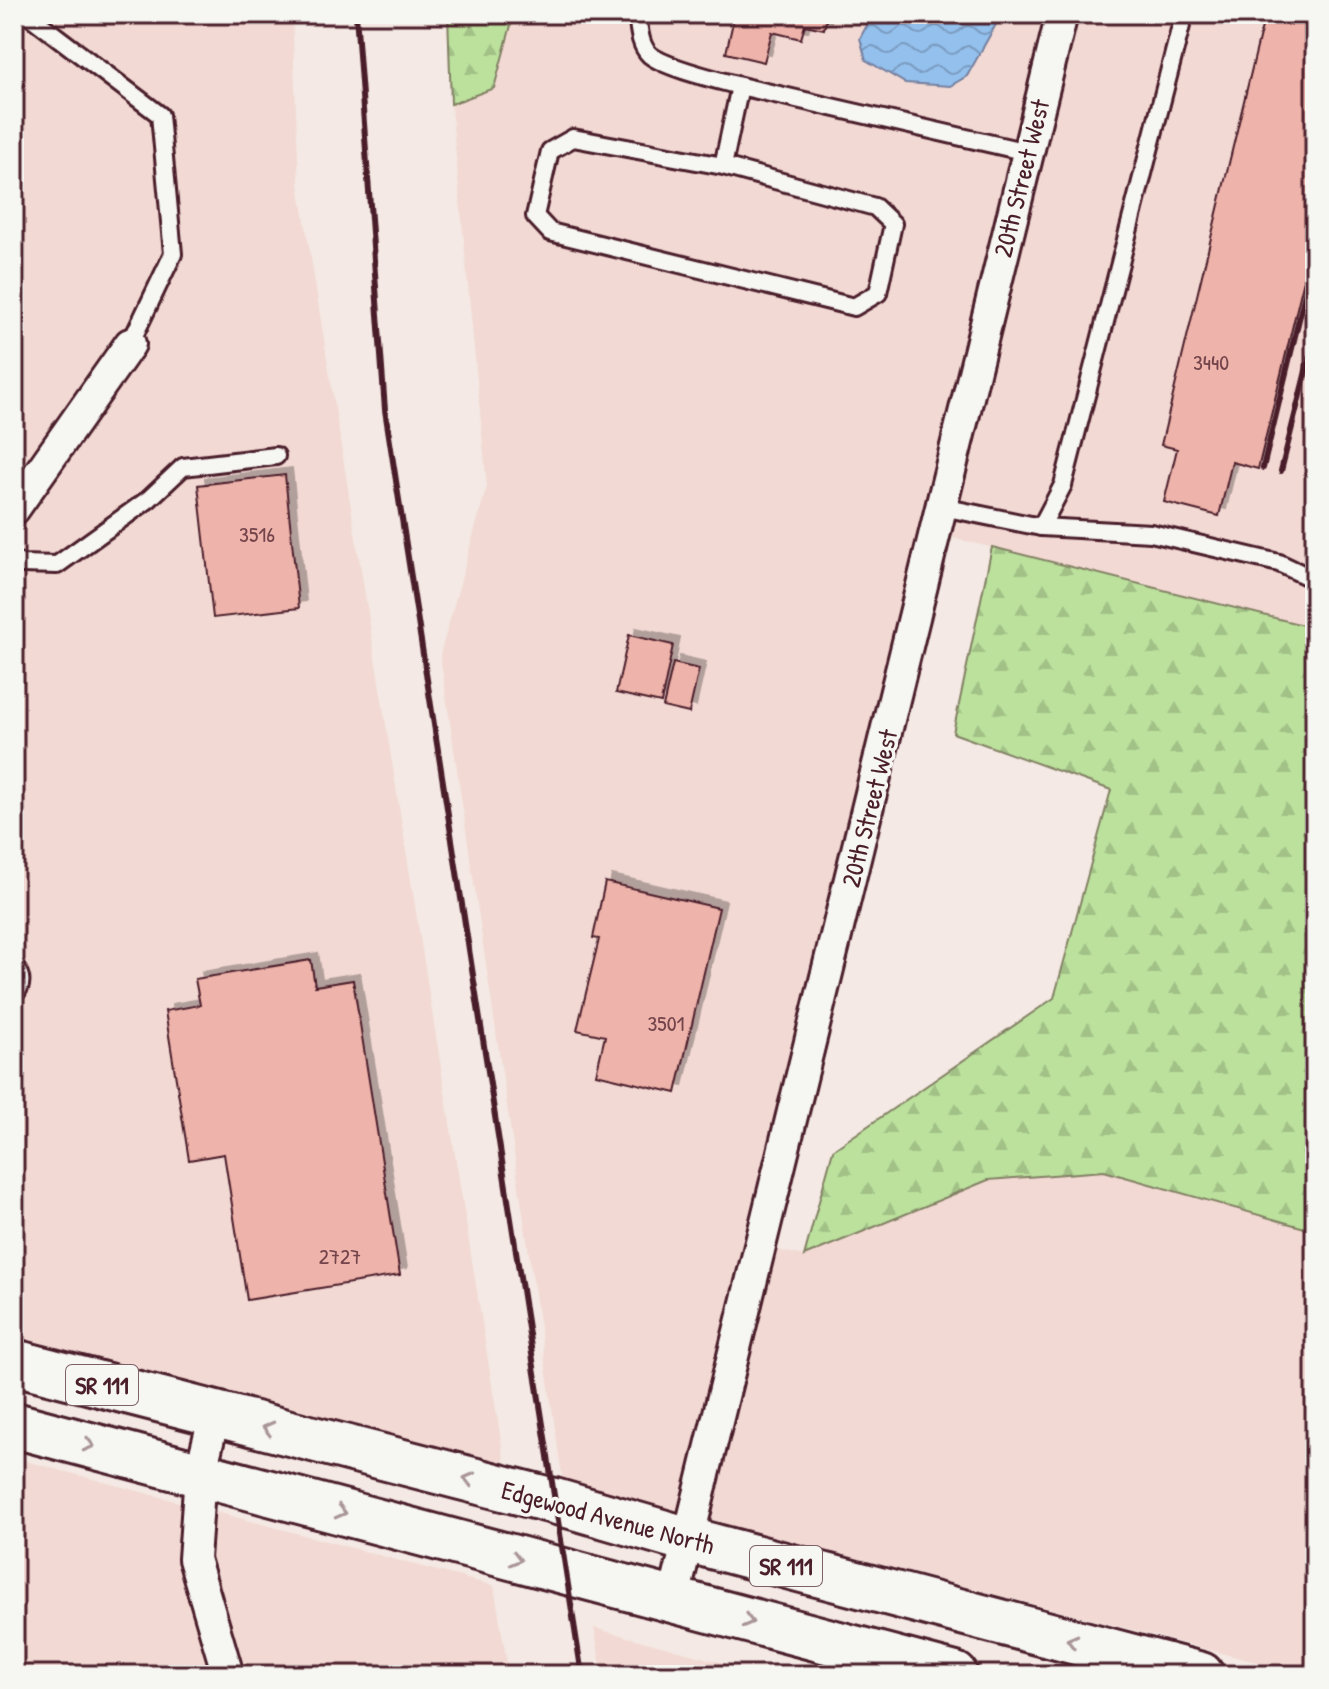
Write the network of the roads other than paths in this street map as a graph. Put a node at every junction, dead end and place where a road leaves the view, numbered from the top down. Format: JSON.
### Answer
{"nodes":[{"id":1,"x":27,"y":14,"type":"edge"},
{"id":2,"x":637,"y":14,"type":"edge"},
{"id":3,"x":1062,"y":14,"type":"edge"},
{"id":4,"x":1184,"y":14,"type":"edge"},
{"id":5,"x":740,"y":86,"type":"junction"},
{"id":6,"x":1027,"y":152,"type":"junction"},
{"id":7,"x":723,"y":166,"type":"junction"},
{"id":8,"x":130,"y":344,"type":"joint"},
{"id":9,"x":276,"y":456,"type":"dead end"},
{"id":10,"x":18,"y":494,"type":"edge"},
{"id":11,"x":942,"y":507,"type":"junction"},
{"id":12,"x":1041,"y":527,"type":"junction"},
{"id":13,"x":14,"y":560,"type":"edge"},
{"id":14,"x":1315,"y":580,"type":"edge"},
{"id":15,"x":14,"y":966,"type":"edge"},
{"id":16,"x":14,"y":995,"type":"edge"},
{"id":17,"x":14,"y":1362,"type":"edge"},
{"id":18,"x":215,"y":1414,"type":"junction"},
{"id":19,"x":14,"y":1425,"type":"edge"},
{"id":20,"x":200,"y":1474,"type":"junction"},
{"id":21,"x":689,"y":1540,"type":"junction"},
{"id":22,"x":673,"y":1601,"type":"junction"},
{"id":23,"x":228,"y":1675,"type":"edge"},
{"id":24,"x":955,"y":1675,"type":"edge"},
{"id":25,"x":1201,"y":1675,"type":"edge"}],
"edges":[{"from":1,"to":8,"type":"lane"},
{"from":2,"to":5,"type":"lane"},
{"from":3,"to":6,"type":"street","name":"20th Street West"},
{"from":4,"to":12,"type":"lane"},
{"from":5,"to":6,"type":"lane"},
{"from":5,"to":7,"type":"lane"},
{"from":6,"to":11,"type":"street","name":"20th Street West"},
{"from":7,"to":7,"type":"lane"},
{"from":8,"to":10,"type":"street"},
{"from":9,"to":13,"type":"lane"},
{"from":11,"to":12,"type":"lane"},
{"from":11,"to":21,"type":"street","name":"20th Street West"},
{"from":12,"to":14,"type":"lane"},
{"from":15,"to":16,"type":"lane"},
{"from":17,"to":18,"type":"main road","name":"Edgewood Avenue North","number":"SR 111"},
{"from":18,"to":20,"type":"street"},
{"from":21,"to":18,"type":"main road","name":"Edgewood Avenue North","number":"SR 111","one_way":true},
{"from":19,"to":20,"type":"main road","number":"SR 111","one_way":true},
{"from":20,"to":22,"type":"main road","number":"SR 111","one_way":true},
{"from":20,"to":23,"type":"street"},
{"from":21,"to":22,"type":"street","name":"20th Street West"},
{"from":25,"to":21,"type":"main road","name":"Edgewood Avenue North","number":"SR 111","one_way":true},
{"from":22,"to":24,"type":"main road","number":"SR 111","one_way":true}]}
